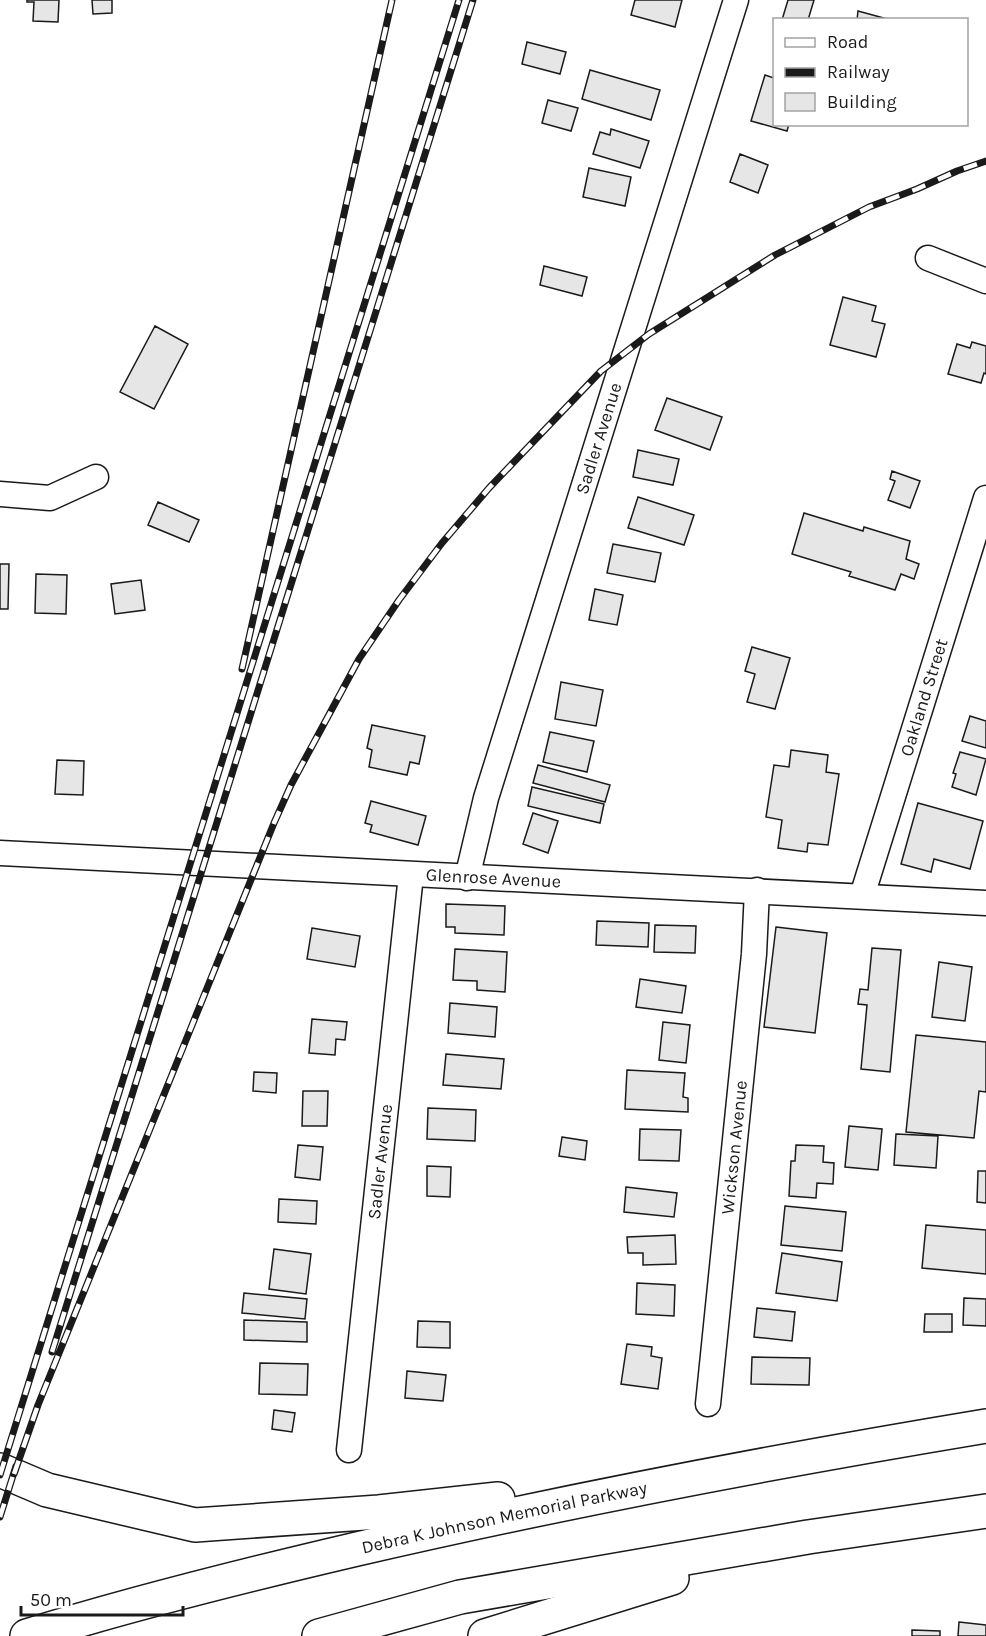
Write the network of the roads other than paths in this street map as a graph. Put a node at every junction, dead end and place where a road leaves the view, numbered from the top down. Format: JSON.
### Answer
{"nodes":[{"id":1,"x":736,"y":0,"type":"edge"},
{"id":2,"x":928,"y":258,"type":"dead end"},
{"id":3,"x":986,"y":280,"type":"edge"},
{"id":4,"x":96,"y":477,"type":"dead end"},
{"id":5,"x":0,"y":494,"type":"edge"},
{"id":6,"x":986,"y":498,"type":"edge"},
{"id":7,"x":0,"y":853,"type":"edge"},
{"id":8,"x":411,"y":875,"type":"junction"},
{"id":9,"x":467,"y":878,"type":"junction"},
{"id":10,"x":757,"y":890,"type":"junction"},
{"id":11,"x":862,"y":896,"type":"junction"},
{"id":12,"x":986,"y":903,"type":"edge"},
{"id":13,"x":708,"y":1404,"type":"dead end"},
{"id":14,"x":986,"y":1426,"type":"edge"},
{"id":15,"x":349,"y":1450,"type":"dead end"},
{"id":16,"x":0,"y":1470,"type":"edge"},
{"id":17,"x":673,"y":1481,"type":"junction"},
{"id":18,"x":986,"y":1511,"type":"edge"},
{"id":19,"x":808,"y":1537,"type":"junction"},
{"id":20,"x":27,"y":1636,"type":"edge"},
{"id":21,"x":319,"y":1636,"type":"edge"},
{"id":22,"x":484,"y":1636,"type":"edge"}],
"edges":[{"from":1,"to":9,"type":"street","name":"Sadler Avenue"},
{"from":2,"to":3,"type":"street"},
{"from":4,"to":5,"type":"street"},
{"from":6,"to":11,"type":"street","name":"Oakland Street"},
{"from":7,"to":8,"type":"street","name":"Glenrose Avenue"},
{"from":8,"to":9,"type":"street","name":"Glenrose Avenue"},
{"from":8,"to":15,"type":"street","name":"Sadler Avenue"},
{"from":9,"to":10,"type":"street","name":"Glenrose Avenue"},
{"from":10,"to":11,"type":"street","name":"Glenrose Avenue"},
{"from":10,"to":13,"type":"street","name":"Wickson Avenue"},
{"from":11,"to":12,"type":"street","name":"Glenrose Avenue"},
{"from":14,"to":17,"type":"highway","name":"Debra K Johnson Memorial Parkway"},
{"from":16,"to":17,"type":"highway"},
{"from":17,"to":20,"type":"highway","name":"Debra K Johnson Memorial Parkway"},
{"from":18,"to":19,"type":"highway"},
{"from":19,"to":21,"type":"highway"},
{"from":19,"to":22,"type":"highway"}]}
